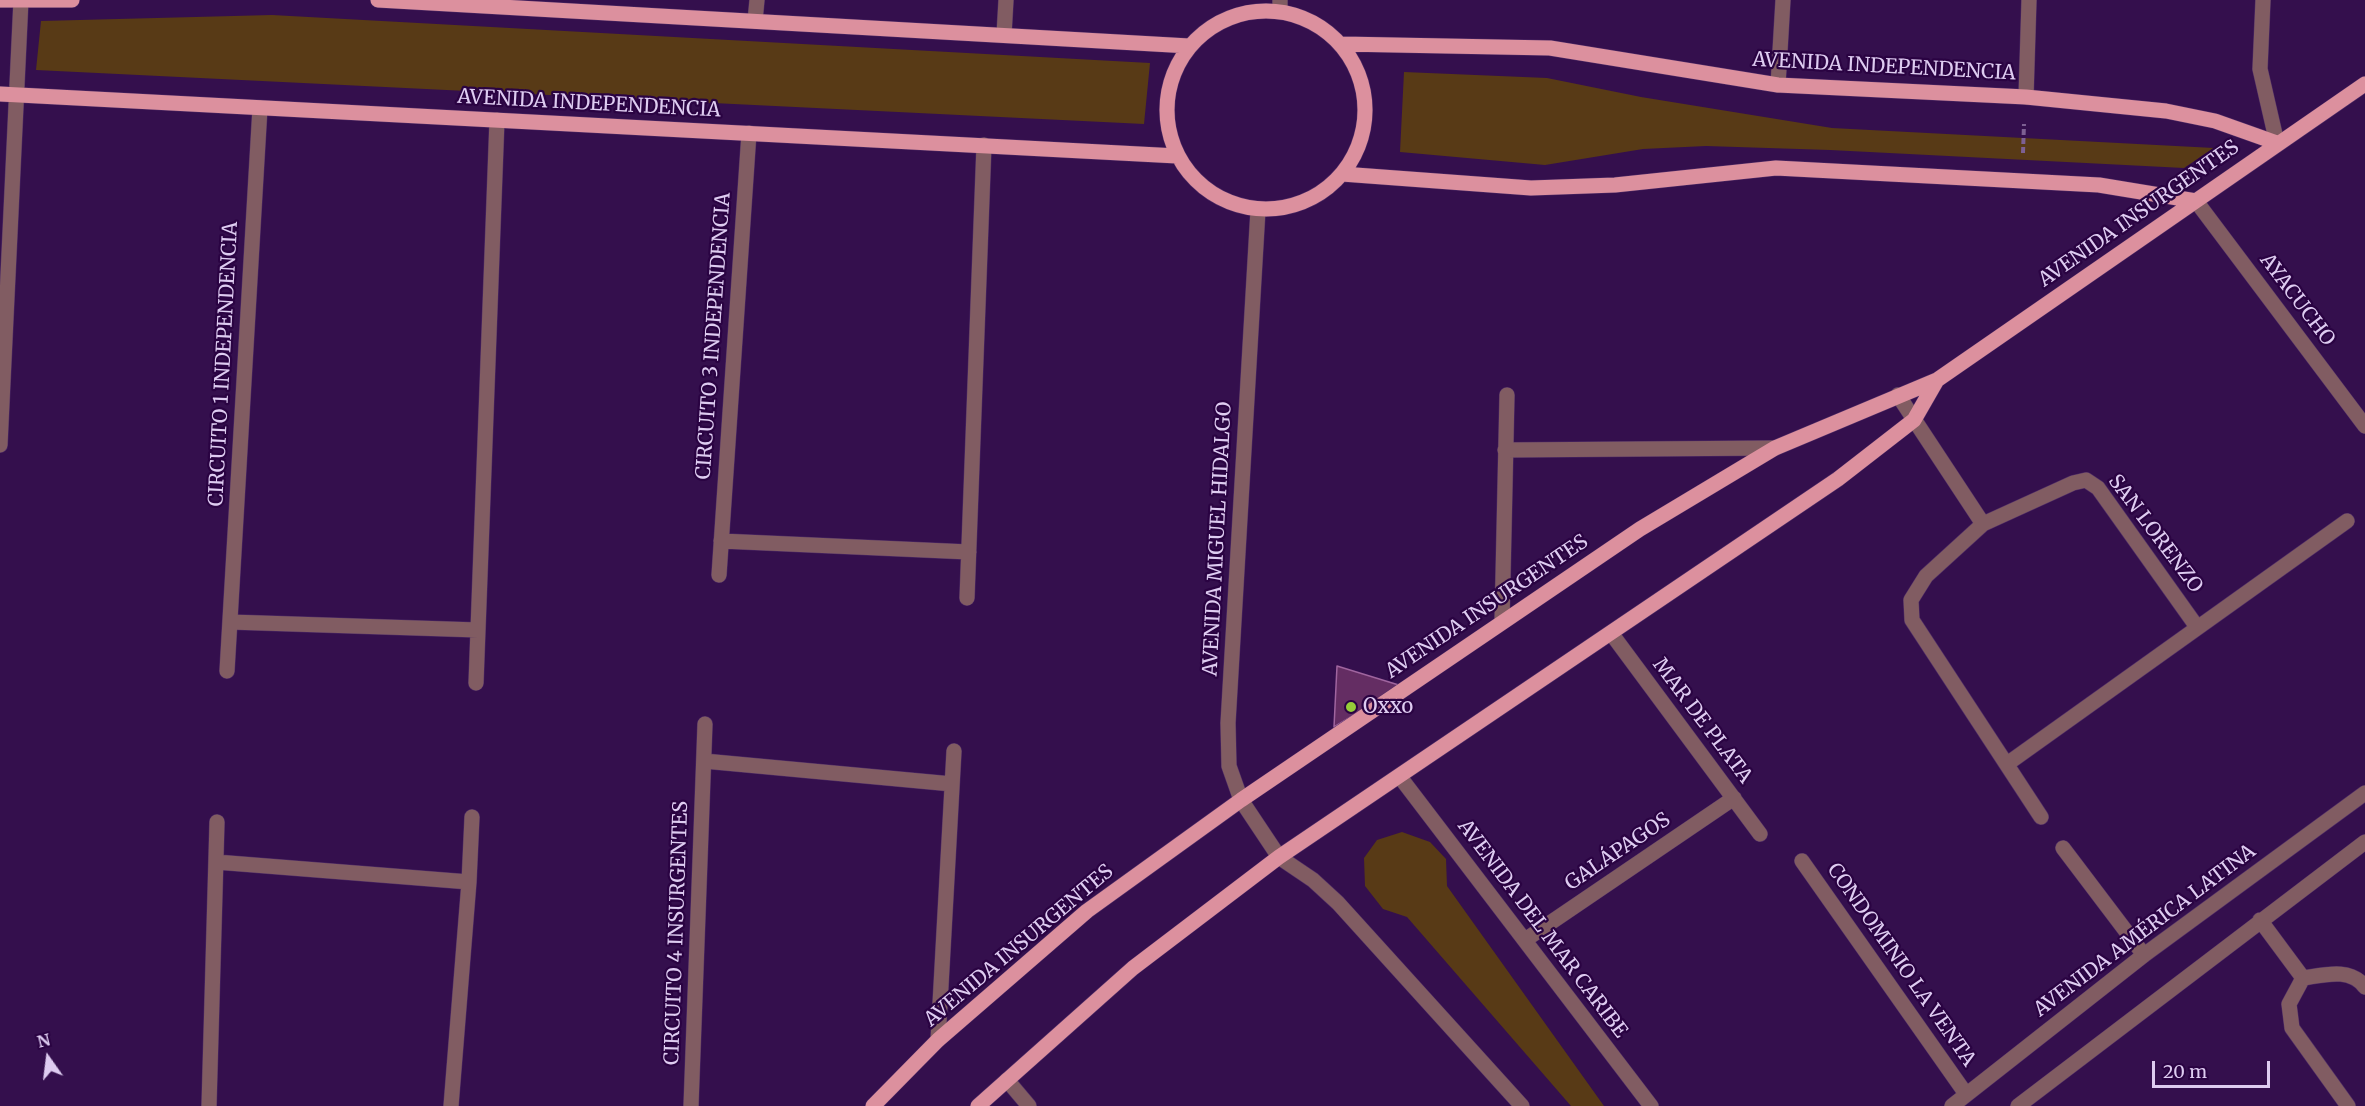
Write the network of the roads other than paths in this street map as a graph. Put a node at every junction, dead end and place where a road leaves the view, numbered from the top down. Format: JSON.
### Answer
{"nodes":[{"id":1,"x":0,"y":0,"type":"edge"},
{"id":2,"x":72,"y":0,"type":"edge"},
{"id":3,"x":378,"y":0,"type":"edge"},
{"id":4,"x":756,"y":0,"type":"edge"},
{"id":5,"x":1006,"y":0,"type":"edge"},
{"id":6,"x":1783,"y":0,"type":"edge"},
{"id":7,"x":2029,"y":0,"type":"edge"},
{"id":8,"x":2263,"y":0,"type":"edge"},
{"id":9,"x":21,"y":1,"type":"edge"},
{"id":10,"x":516,"y":4,"type":"edge"},
{"id":11,"x":1280,"y":6,"type":"edge"},
{"id":12,"x":755,"y":21,"type":"junction"},
{"id":13,"x":1004,"y":35,"type":"junction"},
{"id":14,"x":1342,"y":44,"type":"junction"},
{"id":15,"x":1189,"y":46,"type":"junction"},
{"id":16,"x":2365,"y":84,"type":"edge"},
{"id":17,"x":1778,"y":85,"type":"junction"},
{"id":18,"x":8,"y":94,"type":"edge"},
{"id":19,"x":2026,"y":97,"type":"junction"},
{"id":20,"x":260,"y":108,"type":"junction"},
{"id":21,"x":497,"y":120,"type":"junction"},
{"id":22,"x":749,"y":134,"type":"junction"},
{"id":23,"x":2277,"y":143,"type":"junction"},
{"id":24,"x":984,"y":146,"type":"junction"},
{"id":25,"x":1177,"y":156,"type":"junction"},
{"id":26,"x":1342,"y":174,"type":"junction"},
{"id":27,"x":2196,"y":201,"type":"junction"},
{"id":28,"x":1258,"y":210,"type":"junction"},
{"id":29,"x":1936,"y":380,"type":"junction"},
{"id":30,"x":1508,"y":395,"type":"dead end"},
{"id":31,"x":1898,"y":395,"type":"junction"},
{"id":32,"x":1914,"y":420,"type":"junction"},
{"id":33,"x":2365,"y":426,"type":"edge"},
{"id":34,"x":0,"y":445,"type":"edge"},
{"id":35,"x":1775,"y":448,"type":"junction"},
{"id":36,"x":1505,"y":450,"type":"junction"},
{"id":37,"x":2347,"y":521,"type":"dead end"},
{"id":38,"x":1983,"y":524,"type":"junction"},
{"id":39,"x":721,"y":541,"type":"junction"},
{"id":40,"x":969,"y":552,"type":"junction"},
{"id":41,"x":719,"y":575,"type":"dead end"},
{"id":42,"x":967,"y":598,"type":"dead end"},
{"id":43,"x":230,"y":622,"type":"junction"},
{"id":44,"x":1502,"y":622,"type":"junction"},
{"id":45,"x":2197,"y":627,"type":"junction"},
{"id":46,"x":478,"y":630,"type":"junction"},
{"id":47,"x":1611,"y":633,"type":"junction"},
{"id":48,"x":227,"y":671,"type":"dead end"},
{"id":49,"x":476,"y":683,"type":"dead end"},
{"id":50,"x":705,"y":724,"type":"dead end"},
{"id":51,"x":954,"y":751,"type":"dead end"},
{"id":52,"x":704,"y":761,"type":"junction"},
{"id":53,"x":2007,"y":764,"type":"junction"},
{"id":54,"x":1400,"y":777,"type":"junction"},
{"id":55,"x":952,"y":784,"type":"junction"},
{"id":56,"x":2365,"y":793,"type":"edge"},
{"id":57,"x":1734,"y":798,"type":"junction"},
{"id":58,"x":1241,"y":800,"type":"junction"},
{"id":59,"x":472,"y":817,"type":"dead end"},
{"id":60,"x":2041,"y":817,"type":"dead end"},
{"id":61,"x":217,"y":822,"type":"dead end"},
{"id":62,"x":1760,"y":834,"type":"dead end"},
{"id":63,"x":2365,"y":842,"type":"edge"},
{"id":64,"x":2064,"y":848,"type":"dead end"},
{"id":65,"x":1279,"y":857,"type":"junction"},
{"id":66,"x":1802,"y":861,"type":"dead end"},
{"id":67,"x":216,"y":862,"type":"junction"},
{"id":68,"x":469,"y":882,"type":"junction"},
{"id":69,"x":2260,"y":920,"type":"junction"},
{"id":70,"x":1525,"y":940,"type":"junction"},
{"id":71,"x":2144,"y":955,"type":"junction"},
{"id":72,"x":2303,"y":978,"type":"junction"},
{"id":73,"x":2365,"y":987,"type":"edge"},
{"id":74,"x":938,"y":1040,"type":"junction"},
{"id":75,"x":1007,"y":1080,"type":"junction"},
{"id":76,"x":1966,"y":1094,"type":"junction"},
{"id":77,"x":2025,"y":1104,"type":"edge"},
{"id":78,"x":210,"y":1106,"type":"edge"},
{"id":79,"x":451,"y":1106,"type":"edge"},
{"id":80,"x":691,"y":1106,"type":"edge"},
{"id":81,"x":873,"y":1106,"type":"edge"},
{"id":82,"x":978,"y":1106,"type":"edge"},
{"id":83,"x":1029,"y":1106,"type":"edge"},
{"id":84,"x":1522,"y":1106,"type":"edge"},
{"id":85,"x":1651,"y":1106,"type":"edge"},
{"id":86,"x":1952,"y":1106,"type":"edge"},
{"id":87,"x":2348,"y":1106,"type":"edge"}],
"edges":[{"from":1,"to":9,"type":"main road"},
{"from":2,"to":9,"type":"main road"},
{"from":3,"to":10,"type":"main road"},
{"from":4,"to":12,"type":"street"},
{"from":5,"to":13,"type":"street"},
{"from":6,"to":17,"type":"street"},
{"from":7,"to":19,"type":"street"},
{"from":8,"to":23,"type":"street"},
{"from":9,"to":18,"type":"street"},
{"from":10,"to":12,"type":"main road"},
{"from":11,"to":14,"type":"main road"},
{"from":11,"to":15,"type":"main road"},
{"from":12,"to":13,"type":"main road"},
{"from":13,"to":15,"type":"main road"},
{"from":14,"to":17,"type":"main road","name":"AVENIDA INDEPENDENCIA"},
{"from":14,"to":26,"type":"main road"},
{"from":15,"to":25,"type":"main road"},
{"from":16,"to":23,"type":"main road","name":"AVENIDA INSURGENTES"},
{"from":17,"to":19,"type":"main road","name":"AVENIDA INDEPENDENCIA"},
{"from":18,"to":20,"type":"main road","name":"AVENIDA INDEPENDENCIA"},
{"from":18,"to":34,"type":"street"},
{"from":19,"to":23,"type":"main road","name":"AVENIDA INDEPENDENCIA"},
{"from":20,"to":21,"type":"main road","name":"AVENIDA INDEPENDENCIA"},
{"from":20,"to":43,"type":"street","name":"CIRCUITO 1 INDEPENDENCIA"},
{"from":21,"to":22,"type":"main road","name":"AVENIDA INDEPENDENCIA"},
{"from":21,"to":46,"type":"street"},
{"from":22,"to":24,"type":"main road","name":"AVENIDA INDEPENDENCIA"},
{"from":22,"to":39,"type":"street","name":"CIRCUITO 3 INDEPENDENCIA"},
{"from":23,"to":27,"type":"main road","name":"AVENIDA INSURGENTES"},
{"from":24,"to":25,"type":"main road","name":"AVENIDA INDEPENDENCIA"},
{"from":24,"to":40,"type":"street"},
{"from":25,"to":28,"type":"main road"},
{"from":26,"to":27,"type":"main road"},
{"from":26,"to":28,"type":"main road"},
{"from":27,"to":29,"type":"main road","name":"AVENIDA INSURGENTES"},
{"from":27,"to":33,"type":"street","name":"AYACUCHO"},
{"from":28,"to":58,"type":"street","name":"AVENIDA MIGUEL HIDALGO"},
{"from":29,"to":31,"type":"main road","name":"AVENIDA INSURGENTES"},
{"from":29,"to":32,"type":"main road","name":"AVENIDA INSURGENTES"},
{"from":30,"to":36,"type":"street"},
{"from":31,"to":32,"type":"street"},
{"from":31,"to":35,"type":"main road","name":"AVENIDA INSURGENTES"},
{"from":32,"to":38,"type":"street"},
{"from":32,"to":47,"type":"main road","name":"AVENIDA INSURGENTES"},
{"from":35,"to":36,"type":"street"},
{"from":35,"to":44,"type":"main road","name":"AVENIDA INSURGENTES"},
{"from":36,"to":44,"type":"street"},
{"from":37,"to":45,"type":"street","name":"SAN LORENZO"},
{"from":38,"to":45,"type":"street","name":"SAN LORENZO"},
{"from":38,"to":53,"type":"street","name":"SAN LORENZO"},
{"from":39,"to":40,"type":"street"},
{"from":39,"to":41,"type":"street","name":"CIRCUITO 3 INDEPENDENCIA"},
{"from":40,"to":42,"type":"street"},
{"from":43,"to":46,"type":"street"},
{"from":43,"to":48,"type":"street","name":"CIRCUITO 1 INDEPENDENCIA"},
{"from":44,"to":58,"type":"main road","name":"AVENIDA INSURGENTES"},
{"from":45,"to":53,"type":"street","name":"SAN LORENZO"},
{"from":46,"to":49,"type":"street"},
{"from":47,"to":54,"type":"main road","name":"AVENIDA INSURGENTES"},
{"from":47,"to":57,"type":"street","name":"MAR DE PLATA"},
{"from":50,"to":52,"type":"street","name":"CIRCUITO 4 INSURGENTES"},
{"from":51,"to":55,"type":"street"},
{"from":52,"to":55,"type":"street"},
{"from":52,"to":80,"type":"street","name":"CIRCUITO 4 INSURGENTES"},
{"from":53,"to":60,"type":"street","name":"SAN LORENZO"},
{"from":54,"to":65,"type":"main road","name":"AVENIDA INSURGENTES"},
{"from":54,"to":70,"type":"street","name":"AVENIDA DEL MAR CARIBE"},
{"from":55,"to":74,"type":"street"},
{"from":56,"to":71,"type":"street","name":"AVENIDA AMÉRICA LATINA"},
{"from":57,"to":62,"type":"street","name":"MAR DE PLATA"},
{"from":57,"to":70,"type":"street","name":"GALÁPAGOS"},
{"from":58,"to":65,"type":"street","name":"AVENIDA MIGUEL HIDALGO"},
{"from":58,"to":74,"type":"main road","name":"AVENIDA INSURGENTES"},
{"from":59,"to":68,"type":"street"},
{"from":61,"to":67,"type":"street"},
{"from":63,"to":69,"type":"street"},
{"from":64,"to":71,"type":"street"},
{"from":65,"to":75,"type":"main road","name":"AVENIDA INSURGENTES"},
{"from":65,"to":84,"type":"street"},
{"from":66,"to":76,"type":"street","name":"CONDOMINIO LA VENTA"},
{"from":67,"to":68,"type":"street"},
{"from":67,"to":78,"type":"street"},
{"from":68,"to":79,"type":"street"},
{"from":69,"to":72,"type":"street"},
{"from":69,"to":77,"type":"street"},
{"from":70,"to":85,"type":"street","name":"AVENIDA DEL MAR CARIBE"},
{"from":71,"to":76,"type":"street","name":"AVENIDA AMÉRICA LATINA"},
{"from":72,"to":73,"type":"street"},
{"from":72,"to":87,"type":"street"},
{"from":74,"to":81,"type":"main road","name":"AVENIDA INSURGENTES"},
{"from":75,"to":82,"type":"main road","name":"AVENIDA INSURGENTES"},
{"from":75,"to":83,"type":"street"},
{"from":76,"to":86,"type":"street","name":"AVENIDA AMÉRICA LATINA"}]}
